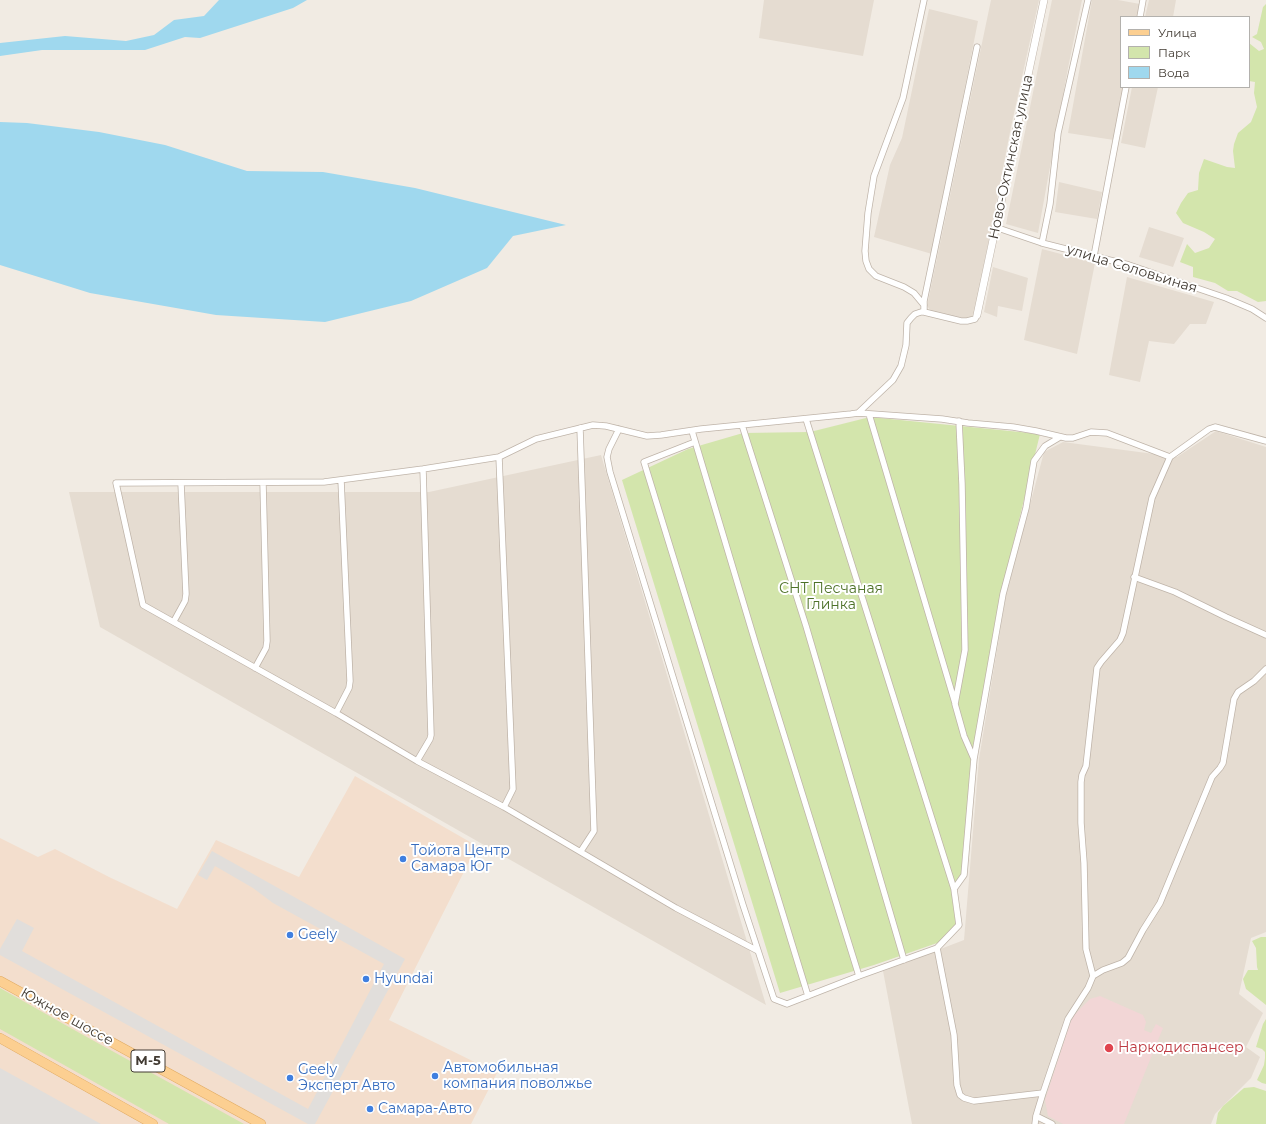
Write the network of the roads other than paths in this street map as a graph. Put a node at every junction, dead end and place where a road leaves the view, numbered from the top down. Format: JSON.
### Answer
{"nodes":[{"id":1,"x":924,"y":0,"type":"edge"},
{"id":2,"x":1044,"y":0,"type":"edge"},
{"id":3,"x":1086,"y":0,"type":"edge"},
{"id":4,"x":1143,"y":0,"type":"edge"},
{"id":5,"x":1140,"y":16,"type":"edge"},
{"id":6,"x":977,"y":47,"type":"dead end"},
{"id":7,"x":1126,"y":88,"type":"edge"},
{"id":8,"x":995,"y":227,"type":"junction"},
{"id":9,"x":1042,"y":243,"type":"junction"},
{"id":10,"x":1094,"y":256,"type":"junction"},
{"id":11,"x":924,"y":308,"type":"junction"},
{"id":12,"x":977,"y":315,"type":"joint"},
{"id":13,"x":1266,"y":318,"type":"edge"},
{"id":14,"x":858,"y":413,"type":"junction"},
{"id":15,"x":869,"y":414,"type":"junction"},
{"id":16,"x":806,"y":419,"type":"junction"},
{"id":17,"x":959,"y":421,"type":"junction"},
{"id":18,"x":742,"y":425,"type":"junction"},
{"id":19,"x":580,"y":428,"type":"junction"},
{"id":20,"x":619,"y":429,"type":"junction"},
{"id":21,"x":692,"y":431,"type":"junction"},
{"id":22,"x":1060,"y":437,"type":"junction"},
{"id":23,"x":1266,"y":441,"type":"edge"},
{"id":24,"x":695,"y":442,"type":"junction"},
{"id":25,"x":499,"y":457,"type":"junction"},
{"id":26,"x":1170,"y":457,"type":"junction"},
{"id":27,"x":423,"y":469,"type":"junction"},
{"id":28,"x":341,"y":480,"type":"junction"},
{"id":29,"x":181,"y":483,"type":"junction"},
{"id":30,"x":263,"y":483,"type":"junction"},
{"id":31,"x":1134,"y":577,"type":"junction"},
{"id":32,"x":174,"y":621,"type":"junction"},
{"id":33,"x":1266,"y":635,"type":"edge"},
{"id":34,"x":254,"y":668,"type":"junction"},
{"id":35,"x":1266,"y":669,"type":"edge"},
{"id":36,"x":955,"y":704,"type":"junction"},
{"id":37,"x":336,"y":713,"type":"junction"},
{"id":38,"x":974,"y":759,"type":"junction"},
{"id":39,"x":417,"y":761,"type":"junction"},
{"id":40,"x":504,"y":807,"type":"junction"},
{"id":41,"x":581,"y":851,"type":"junction"},
{"id":42,"x":954,"y":889,"type":"junction"},
{"id":43,"x":937,"y":948,"type":"junction"},
{"id":44,"x":758,"y":951,"type":"junction"},
{"id":45,"x":904,"y":960,"type":"junction"},
{"id":46,"x":859,"y":976,"type":"junction"},
{"id":47,"x":1093,"y":976,"type":"junction"},
{"id":48,"x":0,"y":981,"type":"edge"},
{"id":49,"x":808,"y":996,"type":"junction"},
{"id":50,"x":0,"y":1038,"type":"edge"},
{"id":51,"x":1043,"y":1093,"type":"junction"},
{"id":52,"x":1036,"y":1116,"type":"junction"},
{"id":53,"x":153,"y":1124,"type":"edge"},
{"id":54,"x":260,"y":1124,"type":"edge"},
{"id":55,"x":1035,"y":1124,"type":"edge"},
{"id":56,"x":1052,"y":1124,"type":"edge"}],
"edges":[{"from":1,"to":11,"type":"street"},
{"from":2,"to":8,"type":"street","name":"Ново-Охтинская улица"},
{"from":3,"to":9,"type":"street"},
{"from":4,"to":5,"type":"street"},
{"from":6,"to":11,"type":"street"},
{"from":7,"to":10,"type":"street"},
{"from":8,"to":9,"type":"street","name":"улица Соловьиная"},
{"from":8,"to":12,"type":"street","name":"Ново-Охтинская улица"},
{"from":9,"to":10,"type":"street","name":"улица Соловьиная"},
{"from":10,"to":13,"type":"street","name":"улица Соловьиная"},
{"from":11,"to":12,"type":"street"},
{"from":11,"to":14,"type":"street"},
{"from":14,"to":15,"type":"street"},
{"from":14,"to":16,"type":"street"},
{"from":15,"to":17,"type":"street"},
{"from":15,"to":36,"type":"street"},
{"from":16,"to":18,"type":"street"},
{"from":16,"to":42,"type":"street"},
{"from":17,"to":22,"type":"street"},
{"from":17,"to":36,"type":"street"},
{"from":18,"to":21,"type":"street"},
{"from":18,"to":45,"type":"street"},
{"from":19,"to":20,"type":"street"},
{"from":19,"to":25,"type":"street"},
{"from":19,"to":41,"type":"street"},
{"from":20,"to":21,"type":"street"},
{"from":20,"to":44,"type":"street"},
{"from":21,"to":24,"type":"street"},
{"from":22,"to":26,"type":"street"},
{"from":22,"to":38,"type":"street"},
{"from":23,"to":26,"type":"street"},
{"from":24,"to":46,"type":"street"},
{"from":24,"to":49,"type":"street"},
{"from":25,"to":27,"type":"street"},
{"from":25,"to":40,"type":"street"},
{"from":26,"to":31,"type":"street"},
{"from":27,"to":28,"type":"street"},
{"from":27,"to":39,"type":"street"},
{"from":28,"to":30,"type":"street"},
{"from":28,"to":37,"type":"street"},
{"from":29,"to":30,"type":"street"},
{"from":29,"to":32,"type":"street"},
{"from":29,"to":32,"type":"street"},
{"from":30,"to":34,"type":"street"},
{"from":31,"to":33,"type":"street"},
{"from":31,"to":47,"type":"street"},
{"from":32,"to":34,"type":"street"},
{"from":34,"to":37,"type":"street"},
{"from":35,"to":47,"type":"street"},
{"from":36,"to":38,"type":"street"},
{"from":37,"to":39,"type":"street"},
{"from":38,"to":42,"type":"street"},
{"from":39,"to":40,"type":"street"},
{"from":40,"to":41,"type":"street"},
{"from":41,"to":44,"type":"street"},
{"from":42,"to":43,"type":"street"},
{"from":43,"to":45,"type":"street"},
{"from":43,"to":51,"type":"street"},
{"from":44,"to":49,"type":"street"},
{"from":45,"to":46,"type":"street"},
{"from":46,"to":49,"type":"street"},
{"from":47,"to":51,"type":"street"},
{"from":48,"to":54,"type":"main road","name":"Южное шоссе","number":"М-5"},
{"from":50,"to":53,"type":"main road"},
{"from":51,"to":52,"type":"street"},
{"from":52,"to":55,"type":"street"},
{"from":52,"to":56,"type":"street"}]}
